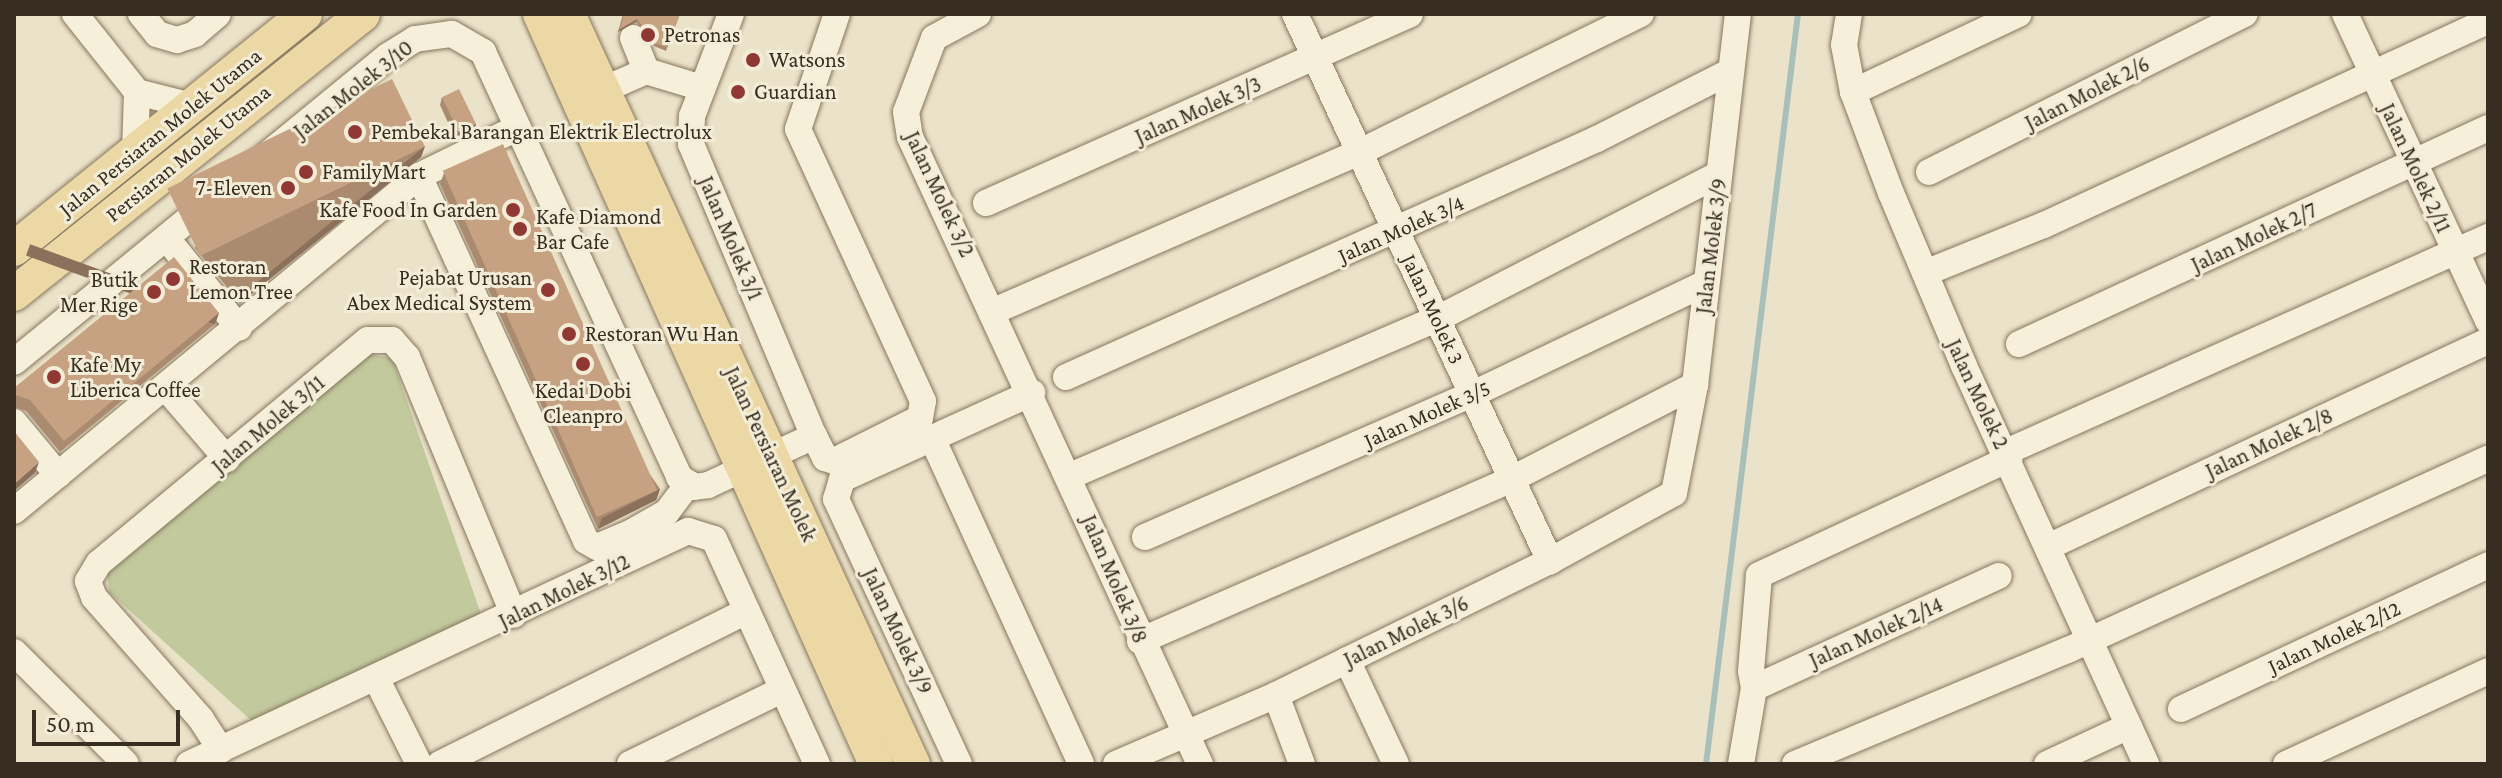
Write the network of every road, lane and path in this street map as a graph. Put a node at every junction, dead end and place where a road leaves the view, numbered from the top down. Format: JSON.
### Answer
{"nodes":[{"id":1,"x":75,"y":14,"type":"edge"},
{"id":2,"x":141,"y":14,"type":"edge"},
{"id":3,"x":218,"y":14,"type":"edge"},
{"id":4,"x":305,"y":14,"type":"edge"},
{"id":5,"x":363,"y":14,"type":"edge"},
{"id":6,"x":517,"y":14,"type":"edge"},
{"id":7,"x":561,"y":14,"type":"edge"},
{"id":8,"x":731,"y":14,"type":"edge"},
{"id":9,"x":837,"y":14,"type":"edge"},
{"id":10,"x":978,"y":14,"type":"edge"},
{"id":11,"x":1295,"y":14,"type":"edge"},
{"id":12,"x":1410,"y":14,"type":"edge"},
{"id":13,"x":1641,"y":14,"type":"edge"},
{"id":14,"x":1738,"y":14,"type":"edge"},
{"id":15,"x":1849,"y":14,"type":"edge"},
{"id":16,"x":2019,"y":14,"type":"edge"},
{"id":17,"x":2245,"y":14,"type":"edge"},
{"id":18,"x":2345,"y":14,"type":"edge"},
{"id":19,"x":2488,"y":21,"type":"edge"},
{"id":20,"x":626,"y":22,"type":"edge"},
{"id":21,"x":1316,"y":58,"type":"junction"},
{"id":22,"x":562,"y":65,"type":"junction"},
{"id":23,"x":646,"y":71,"type":"junction"},
{"id":24,"x":1731,"y":71,"type":"junction"},
{"id":25,"x":2373,"y":75,"type":"junction"},
{"id":26,"x":702,"y":88,"type":"junction"},
{"id":27,"x":603,"y":90,"type":"junction"},
{"id":28,"x":137,"y":92,"type":"junction"},
{"id":29,"x":1853,"y":92,"type":"junction"},
{"id":30,"x":192,"y":106,"type":"junction"},
{"id":31,"x":517,"y":128,"type":"junction"},
{"id":32,"x":590,"y":128,"type":"junction"},
{"id":33,"x":2488,"y":128,"type":"edge"},
{"id":34,"x":1360,"y":152,"type":"junction"},
{"id":35,"x":135,"y":153,"type":"junction"},
{"id":36,"x":2414,"y":163,"type":"junction"},
{"id":37,"x":1929,"y":172,"type":"dead end"},
{"id":38,"x":1719,"y":174,"type":"junction"},
{"id":39,"x":419,"y":176,"type":"junction"},
{"id":40,"x":986,"y":203,"type":"dead end"},
{"id":41,"x":1396,"y":232,"type":"junction"},
{"id":42,"x":2488,"y":237,"type":"edge"},
{"id":43,"x":168,"y":240,"type":"junction"},
{"id":44,"x":14,"y":249,"type":"edge"},
{"id":45,"x":2455,"y":251,"type":"junction"},
{"id":46,"x":1925,"y":273,"type":"junction"},
{"id":47,"x":1706,"y":283,"type":"junction"},
{"id":48,"x":14,"y":294,"type":"edge"},
{"id":49,"x":994,"y":311,"type":"junction"},
{"id":50,"x":1437,"y":319,"type":"junction"},
{"id":51,"x":2488,"y":321,"type":"edge"},
{"id":52,"x":239,"y":328,"type":"junction"},
{"id":53,"x":2488,"y":341,"type":"edge"},
{"id":54,"x":2019,"y":344,"type":"dead end"},
{"id":55,"x":14,"y":362,"type":"edge"},
{"id":56,"x":1066,"y":377,"type":"dead end"},
{"id":57,"x":1695,"y":385,"type":"junction"},
{"id":58,"x":165,"y":387,"type":"junction"},
{"id":59,"x":1032,"y":393,"type":"junction"},
{"id":60,"x":1473,"y":394,"type":"junction"},
{"id":61,"x":14,"y":422,"type":"edge"},
{"id":62,"x":932,"y":438,"type":"junction"},
{"id":63,"x":819,"y":447,"type":"junction"},
{"id":64,"x":772,"y":456,"type":"junction"},
{"id":65,"x":2007,"y":456,"type":"junction"},
{"id":66,"x":227,"y":459,"type":"junction"},
{"id":67,"x":2488,"y":459,"type":"edge"},
{"id":68,"x":740,"y":470,"type":"junction"},
{"id":69,"x":58,"y":475,"type":"junction"},
{"id":70,"x":1070,"y":476,"type":"junction"},
{"id":71,"x":1680,"y":477,"type":"joint"},
{"id":72,"x":1512,"y":479,"type":"junction"},
{"id":73,"x":689,"y":483,"type":"junction"},
{"id":74,"x":14,"y":511,"type":"edge"},
{"id":75,"x":1145,"y":537,"type":"dead end"},
{"id":76,"x":2050,"y":546,"type":"junction"},
{"id":77,"x":1550,"y":561,"type":"junction"},
{"id":78,"x":2488,"y":565,"type":"edge"},
{"id":79,"x":1999,"y":576,"type":"dead end"},
{"id":80,"x":747,"y":611,"type":"junction"},
{"id":81,"x":514,"y":615,"type":"junction"},
{"id":82,"x":2090,"y":640,"type":"junction"},
{"id":83,"x":1140,"y":641,"type":"junction"},
{"id":84,"x":14,"y":652,"type":"edge"},
{"id":85,"x":1347,"y":660,"type":"junction"},
{"id":86,"x":2488,"y":671,"type":"edge"},
{"id":87,"x":377,"y":680,"type":"junction"},
{"id":88,"x":1754,"y":688,"type":"junction"},
{"id":89,"x":782,"y":690,"type":"junction"},
{"id":90,"x":1276,"y":695,"type":"junction"},
{"id":91,"x":2181,"y":709,"type":"dead end"},
{"id":92,"x":2129,"y":726,"type":"junction"},
{"id":93,"x":1188,"y":736,"type":"junction"},
{"id":94,"x":221,"y":750,"type":"junction"},
{"id":95,"x":126,"y":764,"type":"edge"},
{"id":96,"x":189,"y":764,"type":"edge"},
{"id":97,"x":419,"y":764,"type":"edge"},
{"id":98,"x":440,"y":764,"type":"edge"},
{"id":99,"x":630,"y":764,"type":"edge"},
{"id":100,"x":817,"y":764,"type":"edge"},
{"id":101,"x":876,"y":764,"type":"edge"},
{"id":102,"x":913,"y":764,"type":"edge"},
{"id":103,"x":959,"y":764,"type":"edge"},
{"id":104,"x":1081,"y":764,"type":"edge"},
{"id":105,"x":1116,"y":764,"type":"edge"},
{"id":106,"x":1200,"y":764,"type":"edge"},
{"id":107,"x":1302,"y":764,"type":"edge"},
{"id":108,"x":1396,"y":764,"type":"edge"},
{"id":109,"x":1741,"y":764,"type":"edge"},
{"id":110,"x":1795,"y":764,"type":"edge"},
{"id":111,"x":2047,"y":764,"type":"edge"},
{"id":112,"x":2146,"y":764,"type":"edge"},
{"id":113,"x":2286,"y":764,"type":"edge"}],
"edges":[{"from":1,"to":28,"type":"street"},
{"from":2,"to":3,"type":"street"},
{"from":4,"to":30,"type":"main road","name":"Jalan Persiaran Molek Utama"},
{"from":5,"to":48,"type":"main road","name":"Persiaran Molek Utama"},
{"from":6,"to":22,"type":"main road"},
{"from":7,"to":22,"type":"main road","name":"Jalan Persiaran Molek"},
{"from":7,"to":27,"type":"main road","name":"Jalan Persiaran Molek"},
{"from":8,"to":26,"type":"street","name":"Jalan Molek 3/1"},
{"from":9,"to":63,"type":"street"},
{"from":10,"to":49,"type":"street","name":"Jalan Molek 3/2"},
{"from":11,"to":21,"type":"street","name":"Jalan Molek 3"},
{"from":12,"to":21,"type":"street","name":"Jalan Molek 3/3"},
{"from":13,"to":34,"type":"street"},
{"from":14,"to":24,"type":"street","name":"Jalan Molek 3/9"},
{"from":15,"to":29,"type":"street","name":"Jalan Molek 2"},
{"from":16,"to":29,"type":"street"},
{"from":17,"to":37,"type":"street","name":"Jalan Molek 2/6"},
{"from":18,"to":25,"type":"street","name":"Jalan Molek 2/11"},
{"from":19,"to":25,"type":"street"},
{"from":20,"to":23,"type":"street"},
{"from":21,"to":34,"type":"street","name":"Jalan Molek 3"},
{"from":21,"to":40,"type":"street","name":"Jalan Molek 3/3"},
{"from":22,"to":32,"type":"main road","name":"Jalan Persiaran Molek"},
{"from":23,"to":26,"type":"street"},
{"from":23,"to":27,"type":"street"},
{"from":24,"to":38,"type":"street","name":"Jalan Molek 3/9"},
{"from":24,"to":41,"type":"street","name":"Jalan Molek 3/4"},
{"from":25,"to":36,"type":"street","name":"Jalan Molek 2/11"},
{"from":25,"to":46,"type":"street"},
{"from":26,"to":63,"type":"street","name":"Jalan Molek 3/1"},
{"from":27,"to":32,"type":"street"},
{"from":27,"to":64,"type":"main road","name":"Jalan Persiaran Molek"},
{"from":28,"to":30,"type":"street"},
{"from":28,"to":35,"type":"street"},
{"from":29,"to":46,"type":"street","name":"Jalan Molek 2"},
{"from":30,"to":35,"type":"main road","name":"Jalan Persiaran Molek Utama"},
{"from":31,"to":39,"type":"street"},
{"from":31,"to":43,"type":"street","name":"Jalan Molek 3/10"},
{"from":31,"to":73,"type":"street","name":"Jalan Molek 3/10"},
{"from":32,"to":68,"type":"main road","name":"Jalan Persiaran Molek"},
{"from":33,"to":36,"type":"street","name":"Jalan Molek 2/7"},
{"from":34,"to":41,"type":"street","name":"Jalan Molek 3"},
{"from":34,"to":49,"type":"street"},
{"from":35,"to":44,"type":"main road","name":"Jalan Persiaran Molek Utama"},
{"from":36,"to":45,"type":"street","name":"Jalan Molek 2/11"},
{"from":36,"to":54,"type":"street","name":"Jalan Molek 2/7"},
{"from":38,"to":47,"type":"street","name":"Jalan Molek 3/9"},
{"from":38,"to":50,"type":"street"},
{"from":39,"to":52,"type":"street"},
{"from":39,"to":73,"type":"street"},
{"from":41,"to":50,"type":"street","name":"Jalan Molek 3"},
{"from":41,"to":56,"type":"street","name":"Jalan Molek 3/4"},
{"from":42,"to":45,"type":"street"},
{"from":43,"to":52,"type":"street"},
{"from":43,"to":55,"type":"street","name":"Jalan Molek 3/10"},
{"from":45,"to":51,"type":"street","name":"Jalan Molek 2/11"},
{"from":45,"to":65,"type":"street"},
{"from":46,"to":65,"type":"street","name":"Jalan Molek 2"},
{"from":47,"to":57,"type":"street","name":"Jalan Molek 3/9"},
{"from":47,"to":60,"type":"street","name":"Jalan Molek 3/5"},
{"from":49,"to":59,"type":"street","name":"Jalan Molek 3/2"},
{"from":50,"to":60,"type":"street","name":"Jalan Molek 3"},
{"from":50,"to":70,"type":"street"},
{"from":52,"to":58,"type":"street"},
{"from":53,"to":76,"type":"street","name":"Jalan Molek 2/8"},
{"from":57,"to":71,"type":"street","name":"Jalan Molek 3/9"},
{"from":57,"to":72,"type":"street"},
{"from":58,"to":66,"type":"street"},
{"from":58,"to":69,"type":"street"},
{"from":59,"to":62,"type":"street"},
{"from":59,"to":70,"type":"street","name":"Jalan Molek 3/8"},
{"from":60,"to":72,"type":"street","name":"Jalan Molek 3"},
{"from":60,"to":75,"type":"street","name":"Jalan Molek 3/5"},
{"from":61,"to":69,"type":"street"},
{"from":62,"to":103,"type":"street","name":"Jalan Molek 3/9"},
{"from":62,"to":104,"type":"street"},
{"from":63,"to":64,"type":"street"},
{"from":64,"to":68,"type":"street"},
{"from":64,"to":102,"type":"main road","name":"Jalan Persiaran Molek"},
{"from":65,"to":76,"type":"street","name":"Jalan Molek 2"},
{"from":65,"to":88,"type":"street"},
{"from":66,"to":81,"type":"street","name":"Jalan Molek 3/11"},
{"from":66,"to":94,"type":"street","name":"Jalan Molek 3/11"},
{"from":67,"to":82,"type":"street"},
{"from":68,"to":73,"type":"street"},
{"from":68,"to":101,"type":"main road","name":"Jalan Persiaran Molek"},
{"from":69,"to":74,"type":"street"},
{"from":70,"to":83,"type":"street","name":"Jalan Molek 3/8"},
{"from":71,"to":77,"type":"street","name":"Jalan Molek 3/6"},
{"from":72,"to":77,"type":"street","name":"Jalan Molek 3"},
{"from":72,"to":83,"type":"street"},
{"from":76,"to":82,"type":"street","name":"Jalan Molek 2"},
{"from":77,"to":85,"type":"street","name":"Jalan Molek 3/6"},
{"from":78,"to":91,"type":"street","name":"Jalan Molek 2/12"},
{"from":79,"to":88,"type":"street","name":"Jalan Molek 2/14"},
{"from":80,"to":81,"type":"street","name":"Jalan Molek 3/12"},
{"from":80,"to":89,"type":"street","name":"Jalan Molek 3/12"},
{"from":80,"to":98,"type":"street"},
{"from":81,"to":87,"type":"street","name":"Jalan Molek 3/12"},
{"from":82,"to":92,"type":"street","name":"Jalan Molek 2"},
{"from":82,"to":110,"type":"street"},
{"from":83,"to":93,"type":"street","name":"Jalan Molek 3/8"},
{"from":84,"to":95,"type":"street"},
{"from":85,"to":90,"type":"street","name":"Jalan Molek 3/6"},
{"from":85,"to":108,"type":"street"},
{"from":86,"to":113,"type":"street"},
{"from":87,"to":94,"type":"street","name":"Jalan Molek 3/12"},
{"from":87,"to":97,"type":"street"},
{"from":88,"to":109,"type":"street"},
{"from":89,"to":99,"type":"street"},
{"from":89,"to":100,"type":"street","name":"Jalan Molek 3/12"},
{"from":90,"to":93,"type":"street","name":"Jalan Molek 3/6"},
{"from":90,"to":107,"type":"street"},
{"from":92,"to":111,"type":"street"},
{"from":92,"to":112,"type":"street","name":"Jalan Molek 2"},
{"from":93,"to":105,"type":"street","name":"Jalan Molek 3/6"},
{"from":93,"to":106,"type":"street","name":"Jalan Molek 3/8"},
{"from":94,"to":96,"type":"street","name":"Jalan Molek 3/12"}]}
